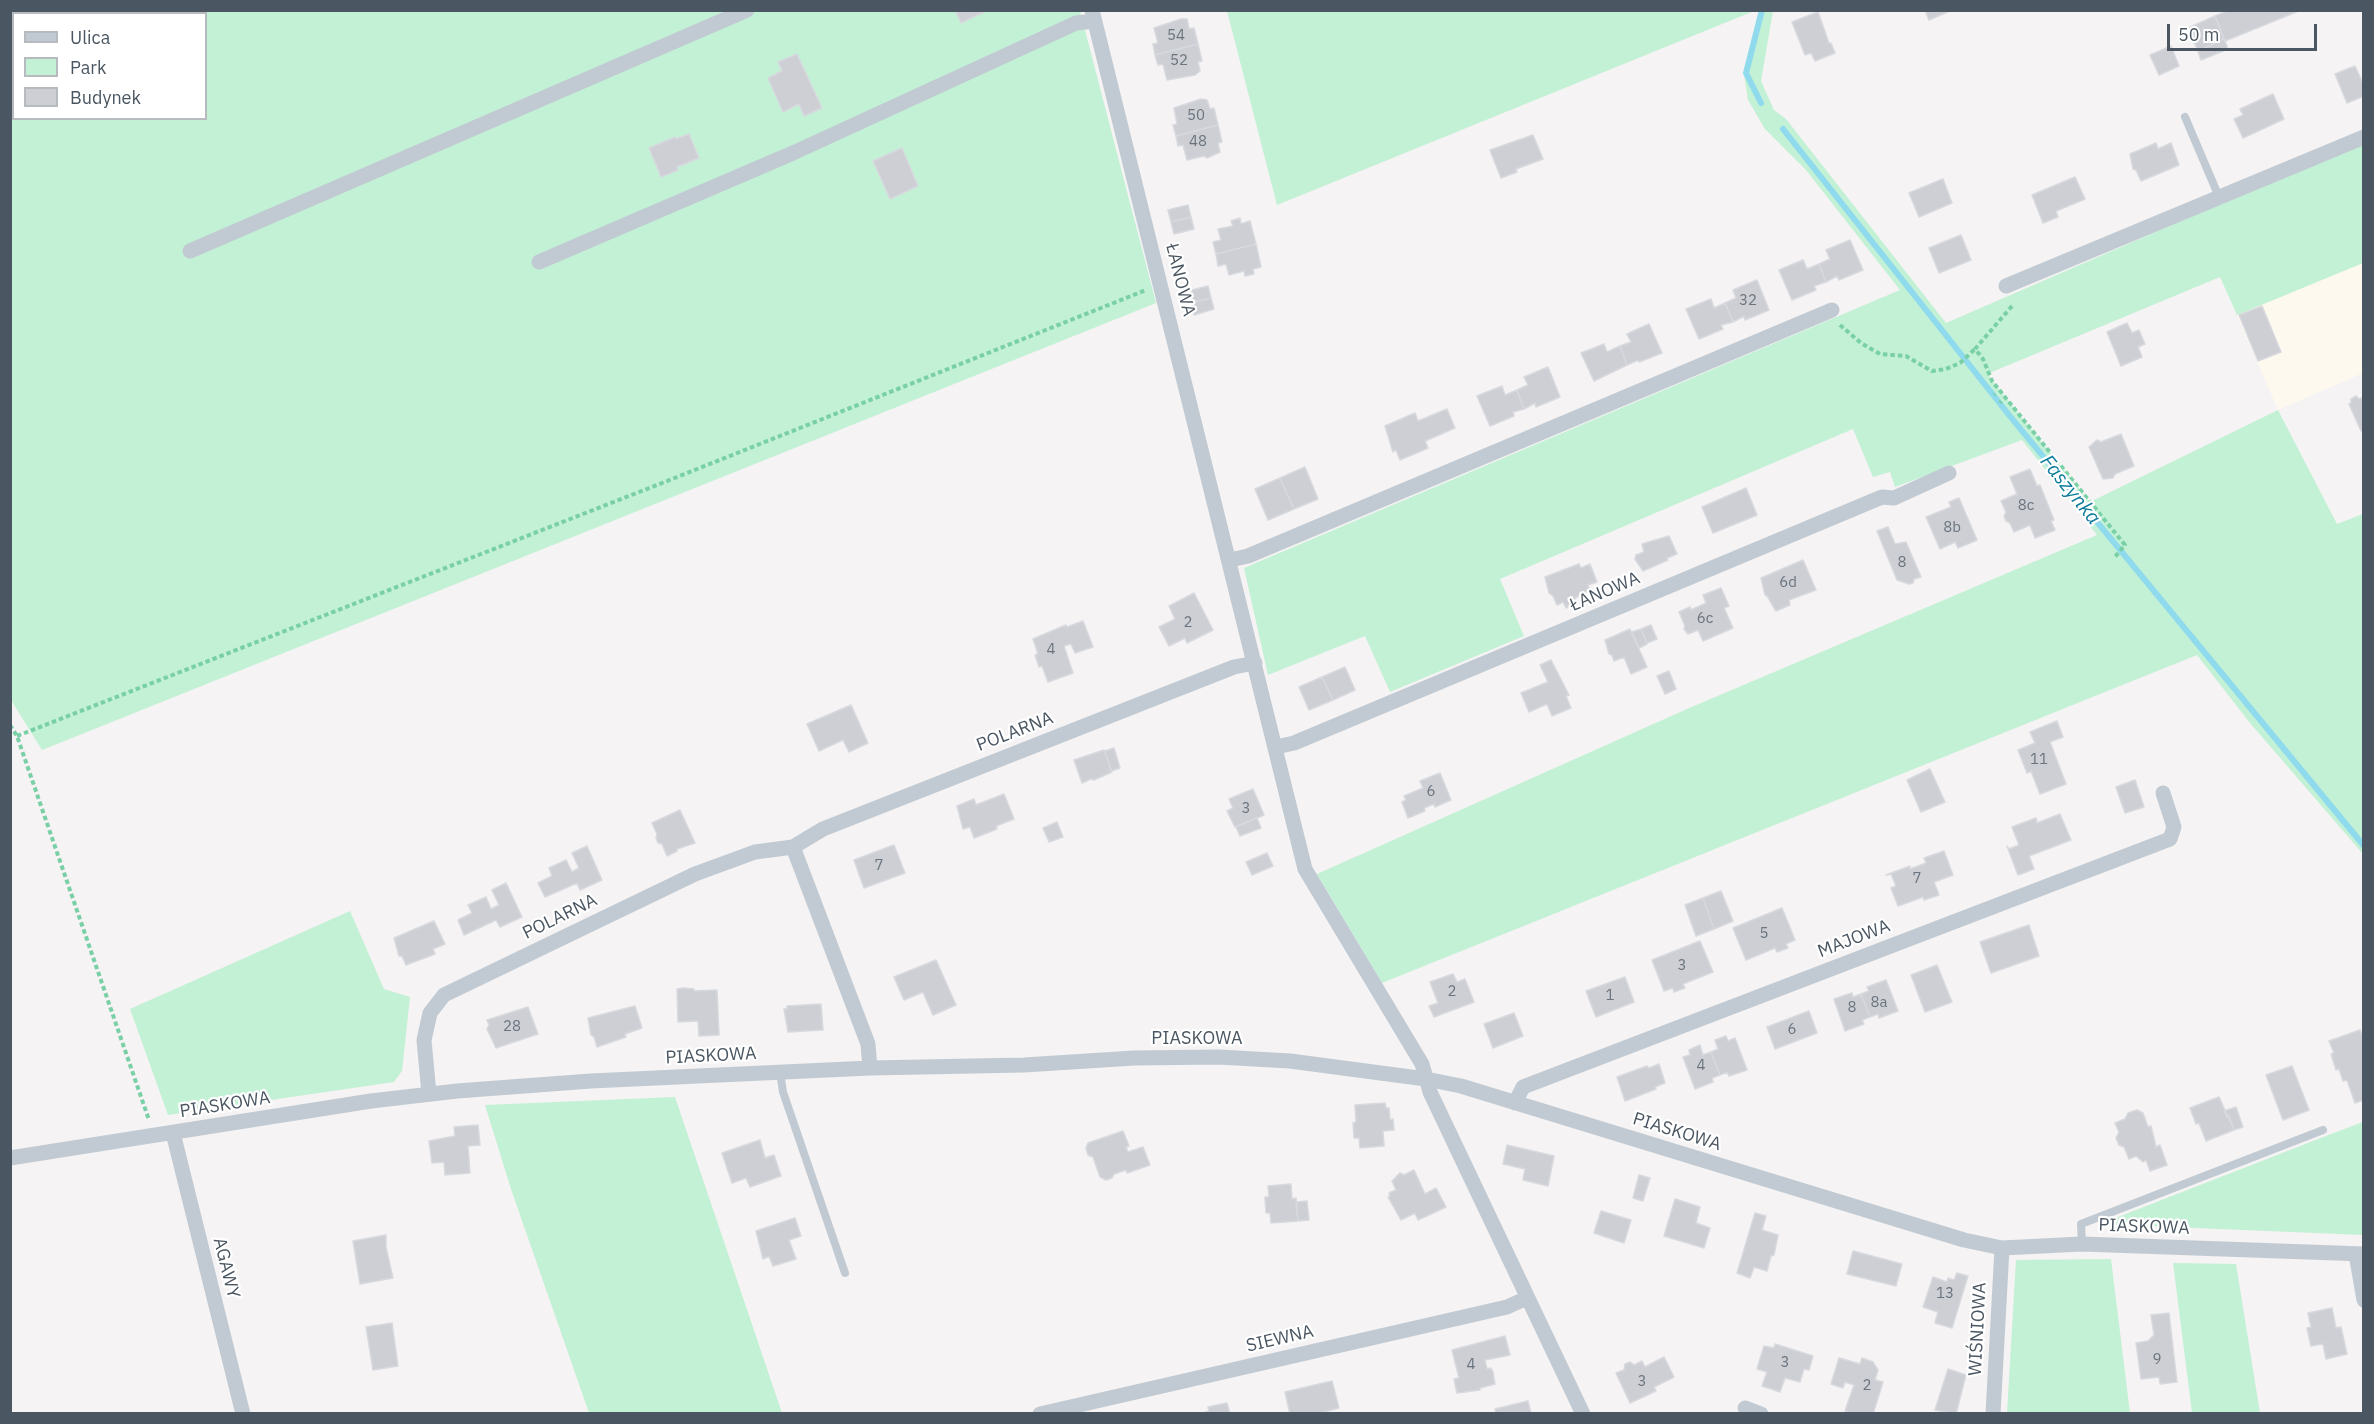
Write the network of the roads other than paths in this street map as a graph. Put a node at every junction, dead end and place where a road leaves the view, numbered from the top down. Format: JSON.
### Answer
{"nodes":[{"id":1,"x":747,"y":10,"type":"edge"},
{"id":2,"x":1093,"y":16,"type":"edge"},
{"id":3,"x":2185,"y":117,"type":"dead end"},
{"id":4,"x":2364,"y":136,"type":"edge"},
{"id":5,"x":2219,"y":197,"type":"junction"},
{"id":6,"x":190,"y":251,"type":"dead end"},
{"id":7,"x":539,"y":262,"type":"dead end"},
{"id":8,"x":2006,"y":286,"type":"dead end"},
{"id":9,"x":1827,"y":312,"type":"road end"},
{"id":10,"x":1949,"y":474,"type":"dead end"},
{"id":11,"x":1230,"y":560,"type":"junction"},
{"id":12,"x":1255,"y":663,"type":"junction"},
{"id":13,"x":1276,"y":747,"type":"junction"},
{"id":14,"x":2163,"y":793,"type":"dead end"},
{"id":15,"x":793,"y":847,"type":"junction"},
{"id":16,"x":870,"y":1068,"type":"junction"},
{"id":17,"x":780,"y":1072,"type":"junction"},
{"id":18,"x":1426,"y":1079,"type":"junction"},
{"id":19,"x":429,"y":1094,"type":"junction"},
{"id":20,"x":1515,"y":1103,"type":"junction"},
{"id":21,"x":2323,"y":1130,"type":"dead end"},
{"id":22,"x":173,"y":1133,"type":"junction"},
{"id":23,"x":10,"y":1158,"type":"edge"},
{"id":24,"x":2082,"y":1244,"type":"junction"},
{"id":25,"x":2002,"y":1248,"type":"junction"},
{"id":26,"x":2360,"y":1254,"type":"edge"},
{"id":27,"x":845,"y":1273,"type":"dead end"},
{"id":28,"x":1527,"y":1298,"type":"junction"},
{"id":29,"x":2364,"y":1300,"type":"edge"},
{"id":30,"x":1745,"y":1408,"type":"dead end"},
{"id":31,"x":243,"y":1413,"type":"edge"},
{"id":32,"x":1040,"y":1413,"type":"edge"},
{"id":33,"x":1583,"y":1413,"type":"edge"},
{"id":34,"x":1761,"y":1413,"type":"edge"},
{"id":35,"x":1993,"y":1413,"type":"edge"}],
"edges":[{"from":1,"to":6,"type":"street"},
{"from":2,"to":7,"type":"street"},
{"from":2,"to":11,"type":"street","name":"ŁANOWA"},
{"from":3,"to":5,"type":"lane"},
{"from":4,"to":5,"type":"street"},
{"from":5,"to":8,"type":"street"},
{"from":9,"to":11,"type":"street"},
{"from":10,"to":13,"type":"street","name":"ŁANOWA"},
{"from":11,"to":12,"type":"street","name":"ŁANOWA"},
{"from":12,"to":13,"type":"street","name":"ŁANOWA"},
{"from":12,"to":15,"type":"street","name":"POLARNA"},
{"from":13,"to":18,"type":"street","name":"ŁANOWA"},
{"from":14,"to":20,"type":"street","name":"MAJOWA"},
{"from":15,"to":16,"type":"street"},
{"from":15,"to":19,"type":"street","name":"POLARNA"},
{"from":16,"to":17,"type":"street","name":"PIASKOWA"},
{"from":16,"to":18,"type":"street","name":"PIASKOWA"},
{"from":17,"to":19,"type":"street","name":"PIASKOWA"},
{"from":17,"to":27,"type":"lane"},
{"from":18,"to":20,"type":"street","name":"PIASKOWA"},
{"from":18,"to":28,"type":"street"},
{"from":19,"to":22,"type":"street","name":"PIASKOWA"},
{"from":20,"to":25,"type":"street","name":"PIASKOWA"},
{"from":21,"to":24,"type":"lane"},
{"from":22,"to":23,"type":"street","name":"PIASKOWA"},
{"from":22,"to":31,"type":"street","name":"AGAWY"},
{"from":24,"to":25,"type":"street","name":"PIASKOWA"},
{"from":24,"to":26,"type":"street","name":"PIASKOWA"},
{"from":25,"to":35,"type":"street","name":"WIŚNIOWA"},
{"from":26,"to":29,"type":"street"},
{"from":28,"to":32,"type":"street","name":"SIEWNA"},
{"from":28,"to":33,"type":"street"},
{"from":30,"to":34,"type":"street"}]}
